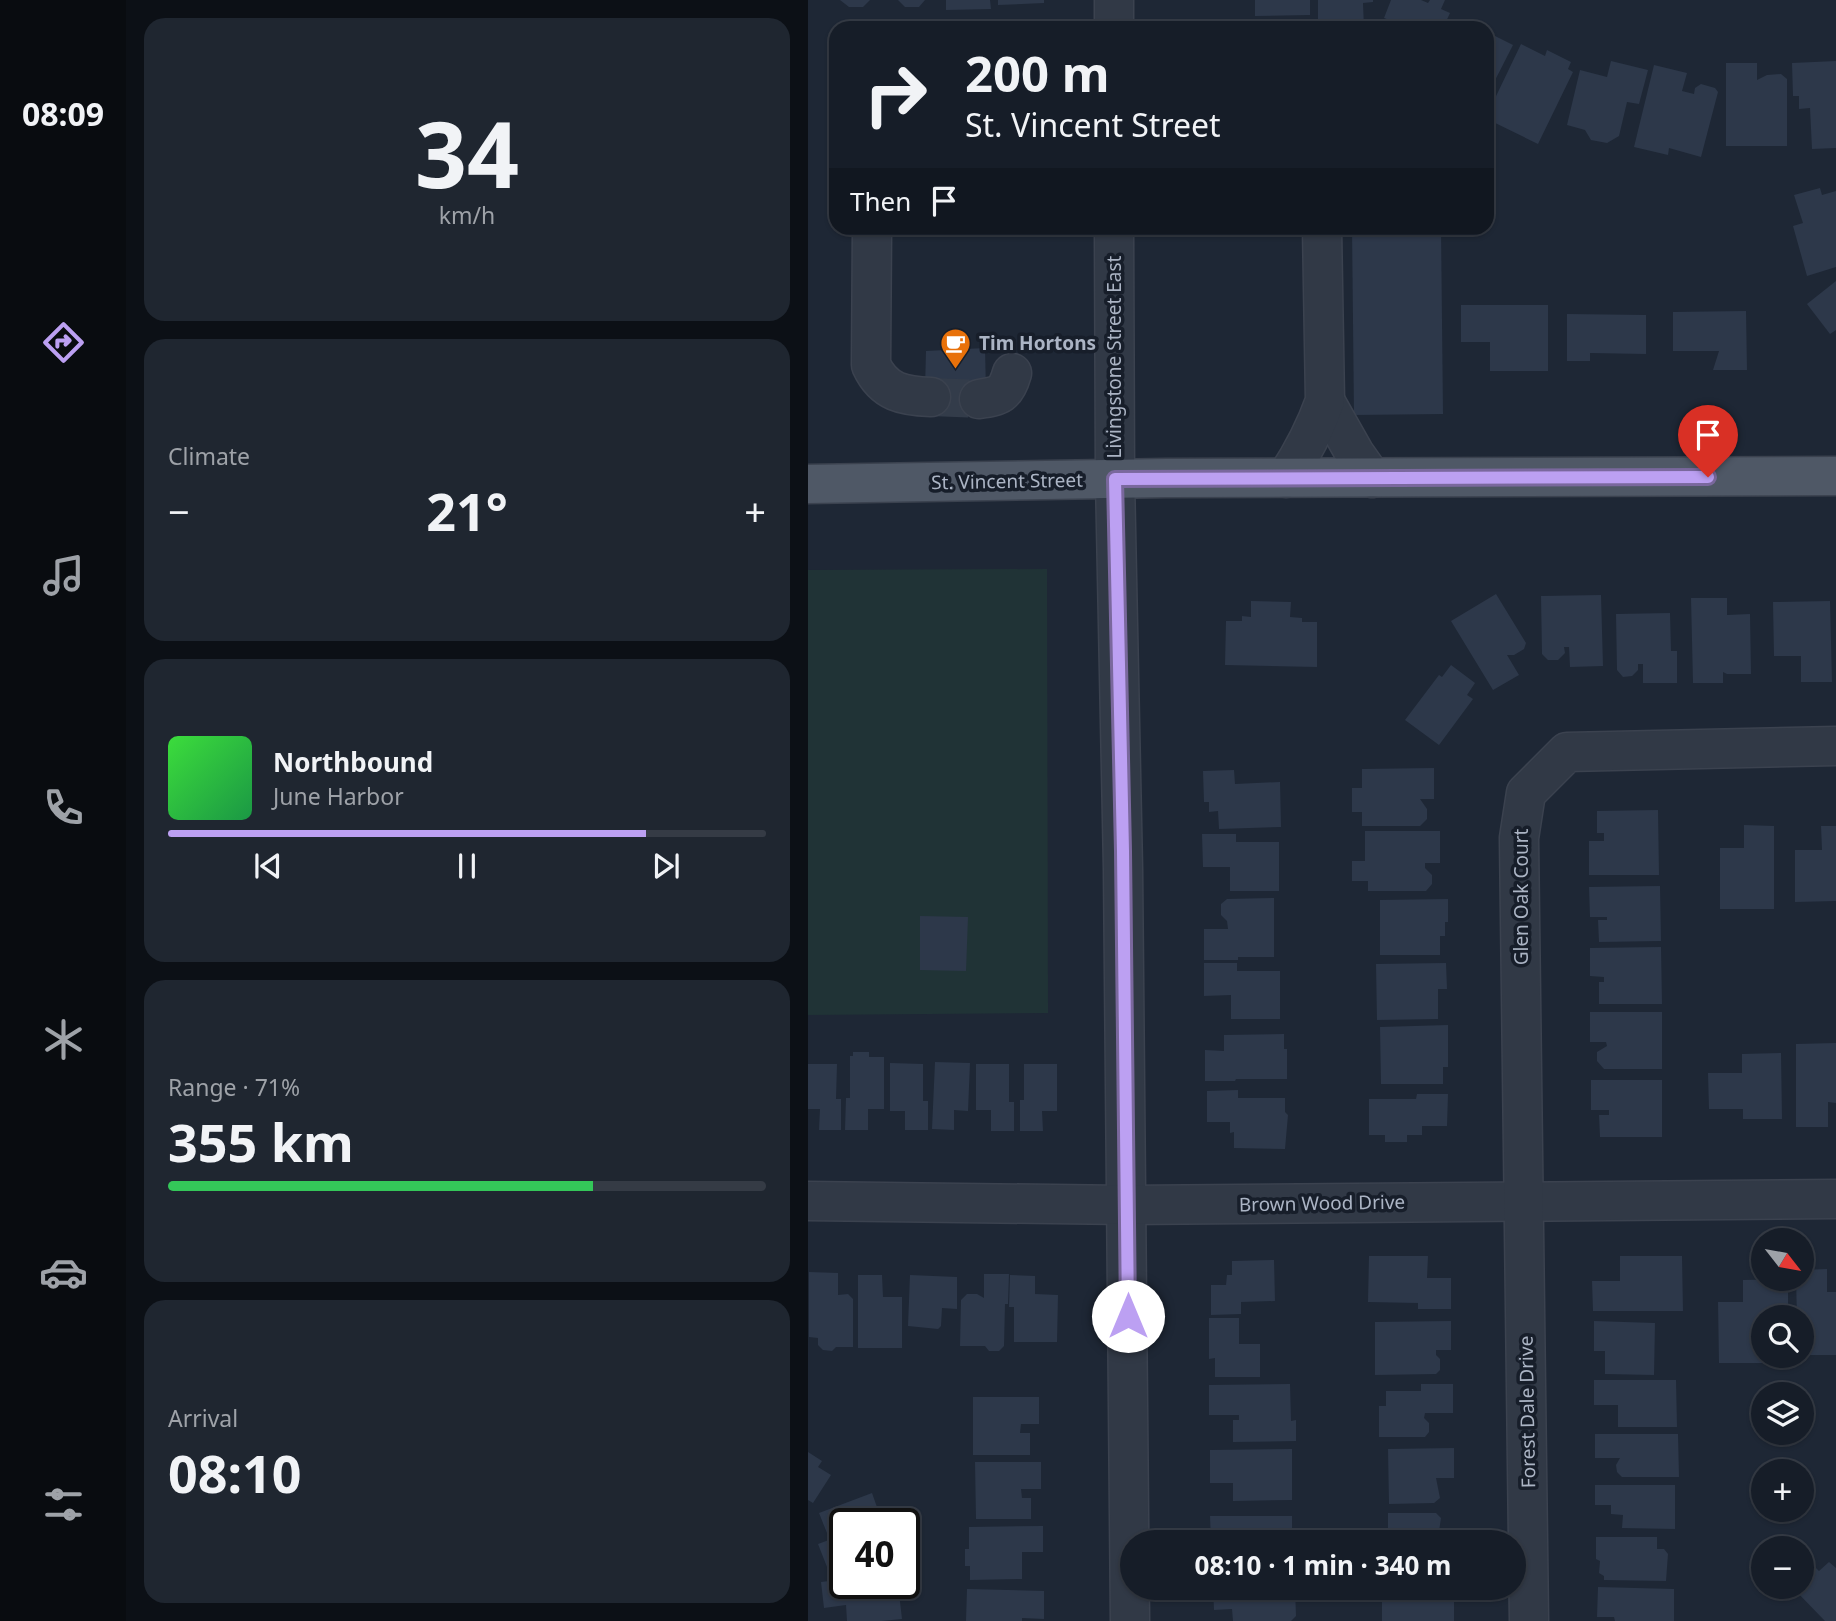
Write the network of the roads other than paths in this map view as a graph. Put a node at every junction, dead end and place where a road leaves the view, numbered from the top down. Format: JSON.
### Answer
{"nodes":[{"id":1,"x":1114,"y":0,"type":"edge"},
{"id":2,"x":1114,"y":21,"type":"edge"},
{"id":3,"x":872,"y":235,"type":"edge"},
{"id":4,"x":1114,"y":235,"type":"edge"},
{"id":5,"x":1322,"y":235,"type":"edge"},
{"id":6,"x":1012,"y":373,"type":"dead end"},
{"id":7,"x":931,"y":397,"type":"tunnel mouth"},
{"id":8,"x":979,"y":399,"type":"tunnel mouth"},
{"id":9,"x":1325,"y":401,"type":"junction"},
{"id":10,"x":1835,"y":476,"type":"edge"},
{"id":11,"x":1286,"y":478,"type":"junction"},
{"id":12,"x":1372,"y":478,"type":"junction"},
{"id":13,"x":1115,"y":479,"type":"junction"},
{"id":14,"x":808,"y":484,"type":"edge"},
{"id":15,"x":1835,"y":746,"type":"edge"},
{"id":16,"x":1835,"y":1199,"type":"edge"},
{"id":17,"x":808,"y":1201,"type":"edge"},
{"id":18,"x":1524,"y":1202,"type":"junction"},
{"id":19,"x":1127,"y":1205,"type":"junction"},
{"id":20,"x":1130,"y":1621,"type":"edge"},
{"id":21,"x":1529,"y":1621,"type":"edge"}],
"edges":[{"from":1,"to":2,"type":"street"},
{"from":3,"to":7,"type":"street"},
{"from":4,"to":13,"type":"street","name":"Livingstone Street East"},
{"from":5,"to":9,"type":"street"},
{"from":6,"to":8,"type":"street"},
{"from":9,"to":11,"type":"street"},
{"from":9,"to":12,"type":"street"},
{"from":10,"to":12,"type":"main road","name":"St. Vincent Street"},
{"from":11,"to":12,"type":"main road","name":"St. Vincent Street"},
{"from":11,"to":13,"type":"main road","name":"St. Vincent Street"},
{"from":13,"to":14,"type":"main road","name":"St. Vincent Street"},
{"from":13,"to":19,"type":"street","name":"Livingstone Street East"},
{"from":15,"to":18,"type":"street","name":"Glen Oak Court"},
{"from":16,"to":18,"type":"street","name":"Brown Wood Drive"},
{"from":17,"to":19,"type":"street","name":"Brown Wood Drive"},
{"from":18,"to":19,"type":"street","name":"Brown Wood Drive"},
{"from":18,"to":21,"type":"street","name":"Forest Dale Drive"},
{"from":19,"to":20,"type":"street","name":"Livingstone Street East"}]}
